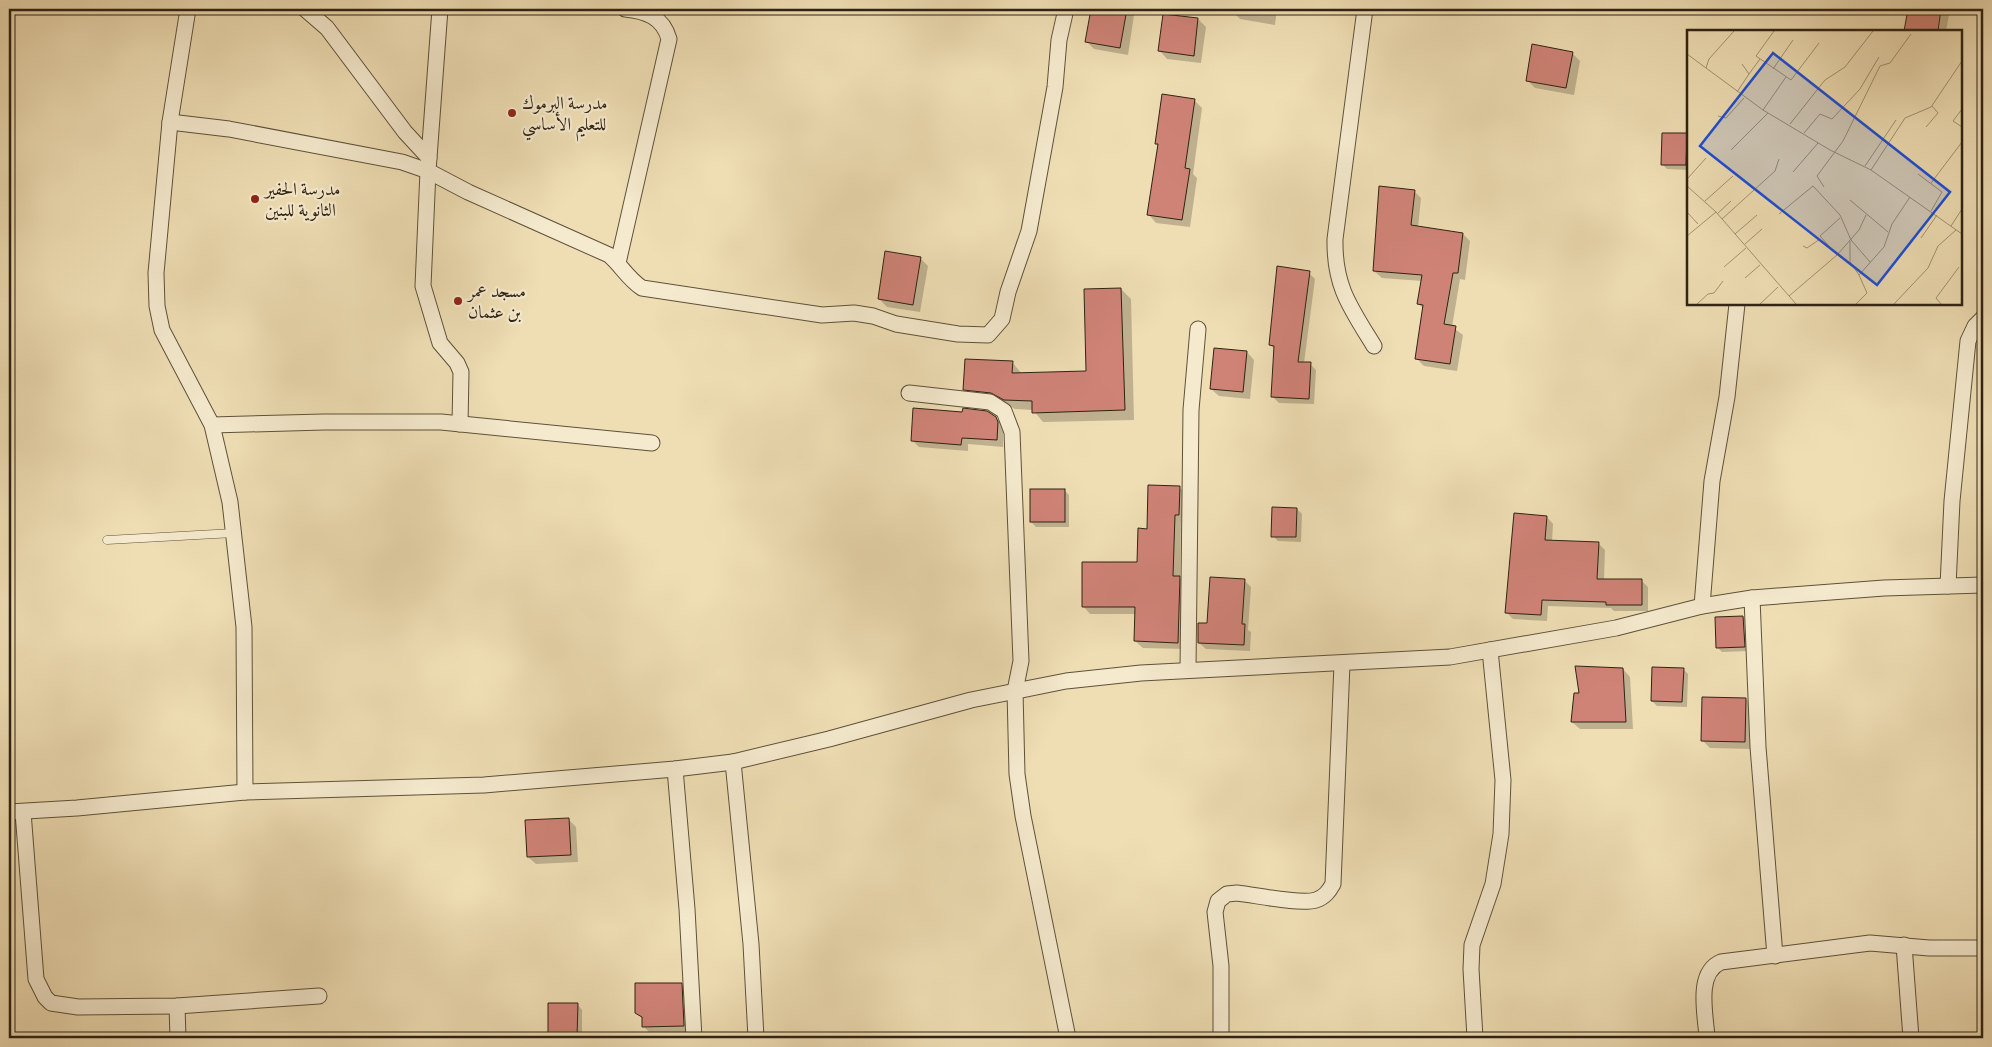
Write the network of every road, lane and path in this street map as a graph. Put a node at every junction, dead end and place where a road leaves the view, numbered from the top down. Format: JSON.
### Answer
{"nodes":[{"id":1,"x":188,"y":9,"type":"edge"},
{"id":2,"x":305,"y":9,"type":"edge"},
{"id":3,"x":440,"y":9,"type":"edge"},
{"id":4,"x":626,"y":9,"type":"edge"},
{"id":5,"x":1066,"y":9,"type":"edge"},
{"id":6,"x":1365,"y":9,"type":"edge"},
{"id":7,"x":650,"y":11,"type":"edge"},
{"id":8,"x":170,"y":122,"type":"junction"},
{"id":9,"x":428,"y":164,"type":"junction"},
{"id":10,"x":618,"y":263,"type":"junction"},
{"id":11,"x":1737,"y":305,"type":"edge"},
{"id":12,"x":1983,"y":318,"type":"edge"},
{"id":13,"x":1198,"y":329,"type":"dead end"},
{"id":14,"x":1374,"y":346,"type":"dead end"},
{"id":15,"x":909,"y":393,"type":"dead end"},
{"id":16,"x":460,"y":424,"type":"junction"},
{"id":17,"x":212,"y":425,"type":"junction"},
{"id":18,"x":652,"y":443,"type":"dead end"},
{"id":19,"x":234,"y":533,"type":"junction"},
{"id":20,"x":107,"y":540,"type":"dead end"},
{"id":21,"x":1983,"y":585,"type":"edge"},
{"id":22,"x":1948,"y":586,"type":"junction"},
{"id":23,"x":1752,"y":598,"type":"junction"},
{"id":24,"x":1702,"y":606,"type":"junction"},
{"id":25,"x":1490,"y":650,"type":"junction"},
{"id":26,"x":1342,"y":664,"type":"junction"},
{"id":27,"x":1188,"y":670,"type":"junction"},
{"id":28,"x":1015,"y":691,"type":"junction"},
{"id":29,"x":733,"y":762,"type":"junction"},
{"id":30,"x":675,"y":769,"type":"junction"},
{"id":31,"x":245,"y":792,"type":"junction"},
{"id":32,"x":16,"y":812,"type":"edge"},
{"id":33,"x":1904,"y":945,"type":"junction"},
{"id":34,"x":1983,"y":948,"type":"edge"},
{"id":35,"x":1775,"y":956,"type":"junction"},
{"id":36,"x":319,"y":996,"type":"dead end"},
{"id":37,"x":177,"y":1006,"type":"junction"},
{"id":38,"x":178,"y":1038,"type":"edge"},
{"id":39,"x":694,"y":1038,"type":"edge"},
{"id":40,"x":756,"y":1038,"type":"edge"},
{"id":41,"x":1068,"y":1038,"type":"edge"},
{"id":42,"x":1221,"y":1038,"type":"edge"},
{"id":43,"x":1475,"y":1038,"type":"edge"},
{"id":44,"x":1707,"y":1038,"type":"edge"},
{"id":45,"x":1911,"y":1038,"type":"edge"}],
"edges":[{"from":1,"to":8,"type":"street"},
{"from":2,"to":9,"type":"street"},
{"from":3,"to":9,"type":"street"},
{"from":4,"to":7,"type":"street"},
{"from":5,"to":10,"type":"street"},
{"from":6,"to":14,"type":"street"},
{"from":7,"to":10,"type":"street"},
{"from":8,"to":9,"type":"street"},
{"from":8,"to":17,"type":"street"},
{"from":9,"to":10,"type":"street"},
{"from":9,"to":16,"type":"street"},
{"from":11,"to":24,"type":"street"},
{"from":12,"to":22,"type":"street"},
{"from":13,"to":27,"type":"street"},
{"from":15,"to":28,"type":"street"},
{"from":16,"to":17,"type":"street"},
{"from":16,"to":18,"type":"street"},
{"from":17,"to":19,"type":"street"},
{"from":19,"to":20,"type":"lane"},
{"from":19,"to":31,"type":"street"},
{"from":21,"to":22,"type":"street"},
{"from":22,"to":23,"type":"street"},
{"from":23,"to":24,"type":"street"},
{"from":23,"to":35,"type":"street"},
{"from":24,"to":25,"type":"street"},
{"from":25,"to":26,"type":"street"},
{"from":25,"to":43,"type":"street"},
{"from":26,"to":27,"type":"street"},
{"from":26,"to":42,"type":"street"},
{"from":27,"to":28,"type":"street"},
{"from":28,"to":29,"type":"street"},
{"from":28,"to":41,"type":"street"},
{"from":29,"to":30,"type":"street"},
{"from":29,"to":40,"type":"street"},
{"from":30,"to":31,"type":"street"},
{"from":30,"to":39,"type":"street"},
{"from":31,"to":32,"type":"street"},
{"from":32,"to":37,"type":"street"},
{"from":33,"to":34,"type":"street"},
{"from":33,"to":35,"type":"street"},
{"from":33,"to":45,"type":"street"},
{"from":35,"to":44,"type":"street"},
{"from":36,"to":37,"type":"street"},
{"from":37,"to":38,"type":"street"}]}
